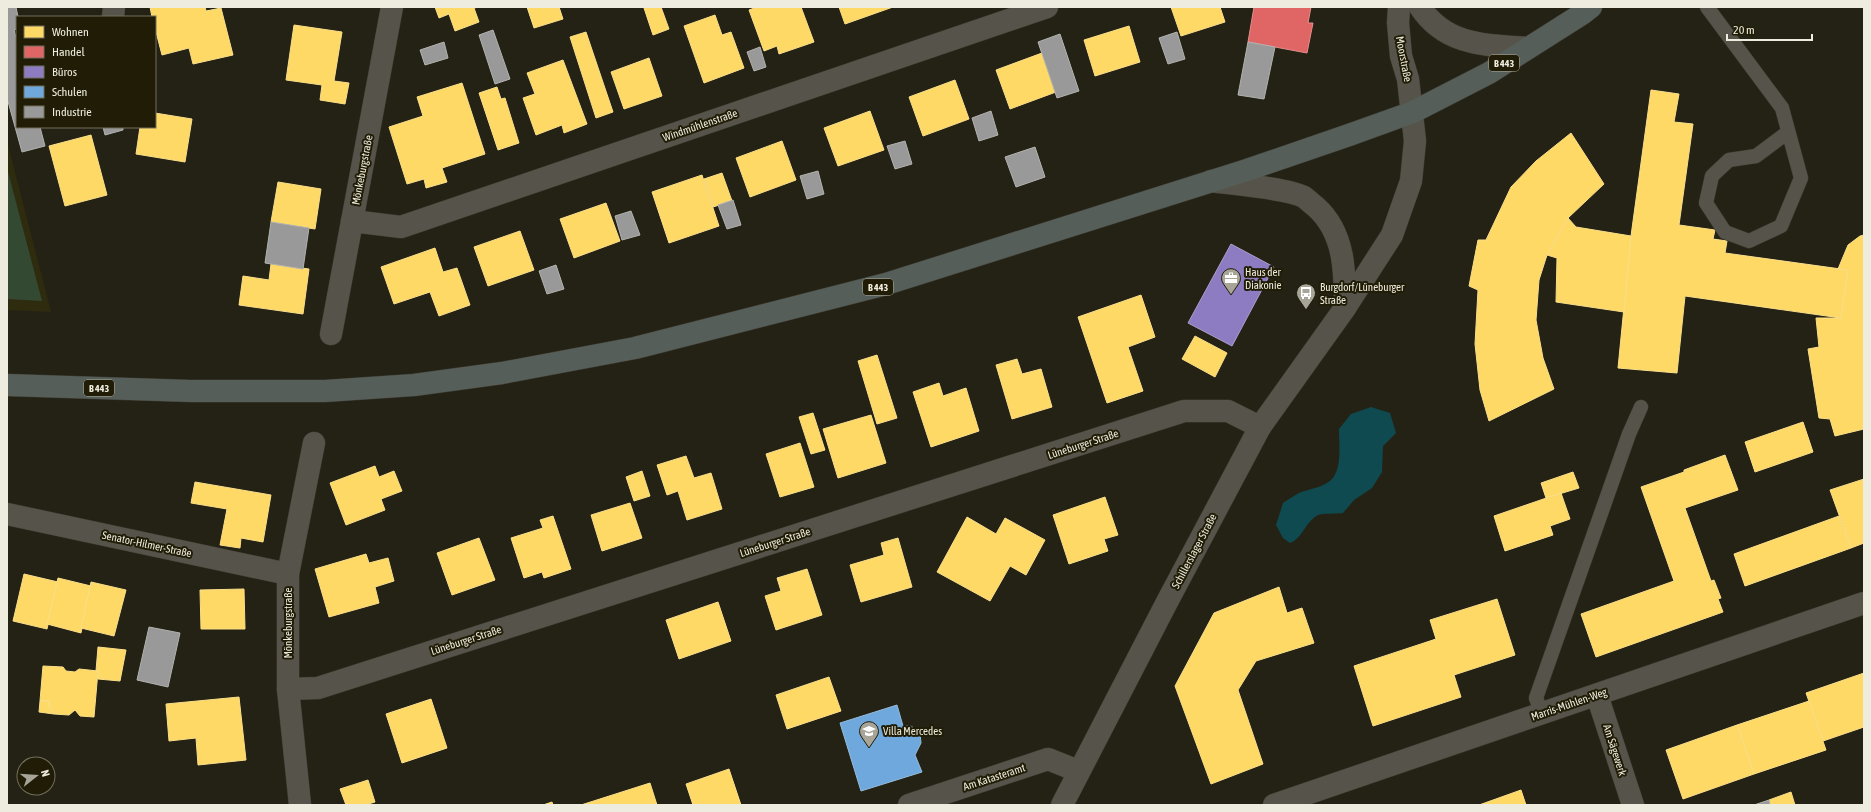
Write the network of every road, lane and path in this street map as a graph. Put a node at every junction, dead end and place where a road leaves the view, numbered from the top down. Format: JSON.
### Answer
{"nodes":[{"id":1,"x":392,"y":7,"type":"edge"},
{"id":2,"x":1047,"y":7,"type":"edge"},
{"id":3,"x":1399,"y":7,"type":"edge"},
{"id":4,"x":1420,"y":7,"type":"edge"},
{"id":5,"x":1591,"y":7,"type":"edge"},
{"id":6,"x":1707,"y":7,"type":"edge"},
{"id":7,"x":997,"y":15,"type":"edge"},
{"id":8,"x":1528,"y":48,"type":"junction"},
{"id":9,"x":1413,"y":112,"type":"junction"},
{"id":10,"x":1788,"y":132,"type":"junction"},
{"id":11,"x":1211,"y":181,"type":"junction"},
{"id":12,"x":352,"y":221,"type":"junction"},
{"id":13,"x":1345,"y":308,"type":"junction"},
{"id":14,"x":331,"y":334,"type":"dead end"},
{"id":15,"x":7,"y":386,"type":"edge"},
{"id":16,"x":1640,"y":407,"type":"dead end"},
{"id":17,"x":1260,"y":427,"type":"junction"},
{"id":18,"x":314,"y":443,"type":"dead end"},
{"id":19,"x":7,"y":514,"type":"edge"},
{"id":20,"x":288,"y":574,"type":"junction"},
{"id":21,"x":1864,"y":604,"type":"edge"},
{"id":22,"x":288,"y":689,"type":"junction"},
{"id":23,"x":1597,"y":695,"type":"junction"},
{"id":24,"x":1542,"y":714,"type":"junction"},
{"id":25,"x":1078,"y":771,"type":"junction"},
{"id":26,"x":1067,"y":804,"type":"edge"},
{"id":27,"x":300,"y":805,"type":"edge"},
{"id":28,"x":909,"y":805,"type":"edge"},
{"id":29,"x":1274,"y":805,"type":"edge"},
{"id":30,"x":1633,"y":805,"type":"edge"}],
"edges":[{"from":1,"to":12,"type":"street","name":"Mönkeburgstraße"},
{"from":2,"to":7,"type":"street","name":"Windmühlenstraße"},
{"from":3,"to":9,"type":"street","name":"Moorstraße"},
{"from":4,"to":8,"type":"street"},
{"from":5,"to":8,"type":"main road","number":"B 443"},
{"from":6,"to":10,"type":"lane"},
{"from":7,"to":12,"type":"street","name":"Windmühlenstraße"},
{"from":8,"to":9,"type":"main road","number":"B 443"},
{"from":9,"to":11,"type":"main road","number":"B 443"},
{"from":9,"to":13,"type":"street","name":"Schillerslager Straße"},
{"from":10,"to":10,"type":"lane"},
{"from":11,"to":13,"type":"street"},
{"from":11,"to":15,"type":"main road","number":"B 443"},
{"from":12,"to":14,"type":"street","name":"Mönkeburgstraße"},
{"from":13,"to":17,"type":"street","name":"Schillerslager Straße"},
{"from":16,"to":24,"type":"lane"},
{"from":17,"to":22,"type":"street","name":"Lüneburger Straße"},
{"from":17,"to":25,"type":"street","name":"Schillerslager Straße"},
{"from":18,"to":20,"type":"street","name":"Mönkeburgstraße"},
{"from":19,"to":20,"type":"street","name":"Senator-Hilmer-Straße"},
{"from":20,"to":22,"type":"street","name":"Mönkeburgstraße"},
{"from":21,"to":23,"type":"street","name":"Marris-Mühlen-Weg"},
{"from":22,"to":27,"type":"street","name":"Mönkeburgstraße"},
{"from":23,"to":24,"type":"street","name":"Marris-Mühlen-Weg"},
{"from":23,"to":30,"type":"street","name":"Am Sägewerk"},
{"from":24,"to":29,"type":"street","name":"Marris-Mühlen-Weg"},
{"from":25,"to":26,"type":"street","name":"Schillerslager Straße"},
{"from":25,"to":28,"type":"street","name":"Am Katasteramt"}]}
